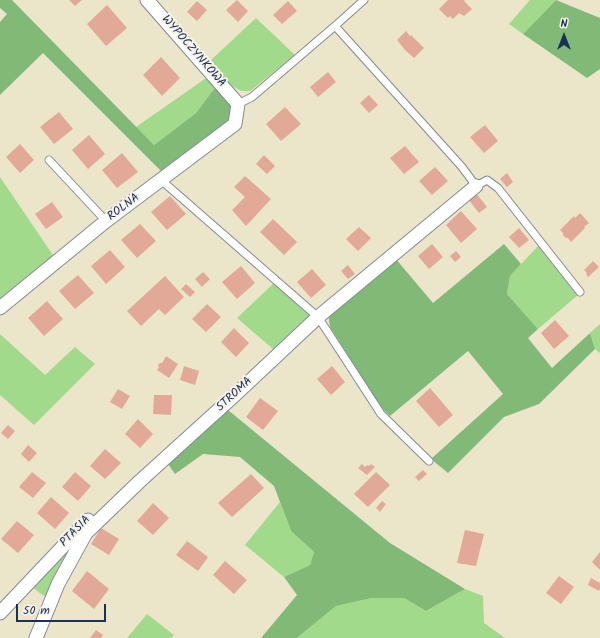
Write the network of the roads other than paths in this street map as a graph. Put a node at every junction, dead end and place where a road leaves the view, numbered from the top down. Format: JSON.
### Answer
{"nodes":[{"id":1,"x":147,"y":0,"type":"edge"},
{"id":2,"x":364,"y":0,"type":"edge"},
{"id":3,"x":335,"y":26,"type":"junction"},
{"id":4,"x":238,"y":104,"type":"junction"},
{"id":5,"x":49,"y":160,"type":"dead end"},
{"id":6,"x":161,"y":180,"type":"junction"},
{"id":7,"x":476,"y":186,"type":"junction"},
{"id":8,"x":106,"y":221,"type":"junction"},
{"id":9,"x":580,"y":292,"type":"dead end"},
{"id":10,"x":0,"y":308,"type":"edge"},
{"id":11,"x":318,"y":317,"type":"junction"},
{"id":12,"x":155,"y":455,"type":"dead end"},
{"id":13,"x":429,"y":461,"type":"dead end"},
{"id":14,"x":114,"y":500,"type":"junction"},
{"id":15,"x":0,"y":613,"type":"edge"},
{"id":16,"x":36,"y":638,"type":"edge"}],
"edges":[{"from":1,"to":4,"type":"street","name":"WYPOCZYNKOWA"},
{"from":2,"to":3,"type":"lane"},
{"from":3,"to":4,"type":"lane"},
{"from":3,"to":7,"type":"lane"},
{"from":4,"to":6,"type":"street","name":"ROLNA"},
{"from":5,"to":8,"type":"lane"},
{"from":6,"to":8,"type":"street","name":"ROLNA"},
{"from":6,"to":11,"type":"lane"},
{"from":7,"to":9,"type":"lane"},
{"from":7,"to":11,"type":"street","name":"STROMA"},
{"from":8,"to":10,"type":"street","name":"ROLNA"},
{"from":11,"to":13,"type":"lane"},
{"from":11,"to":14,"type":"street","name":"STROMA"},
{"from":12,"to":14,"type":"street","name":"PTASIA"},
{"from":14,"to":15,"type":"street","name":"PTASIA"},
{"from":14,"to":16,"type":"street","name":"STROMA"}]}
